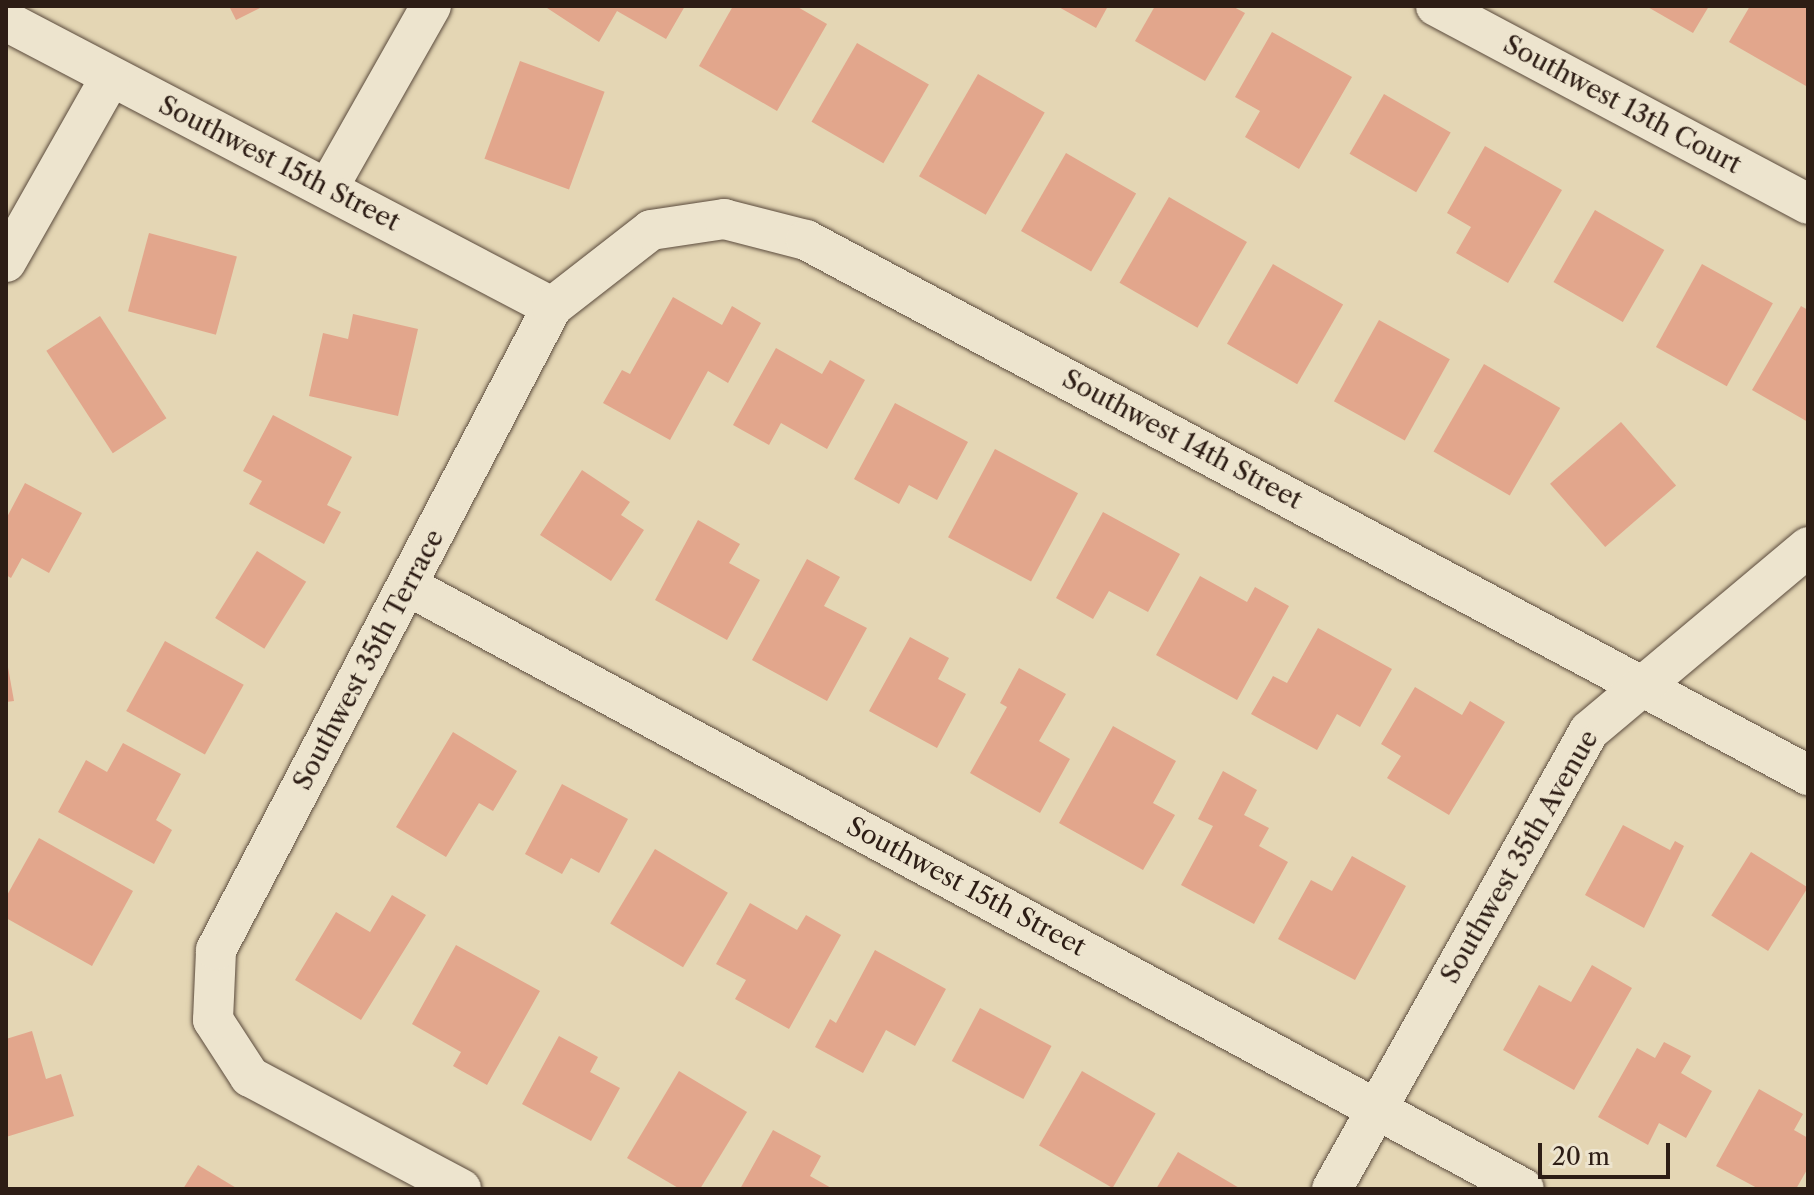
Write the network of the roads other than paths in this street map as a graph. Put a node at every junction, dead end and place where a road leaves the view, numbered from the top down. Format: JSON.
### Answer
{"nodes":[{"id":1,"x":431,"y":6,"type":"edge"},
{"id":2,"x":1436,"y":6,"type":"edge"},
{"id":3,"x":6,"y":21,"type":"edge"},
{"id":4,"x":110,"y":78,"type":"junction"},
{"id":5,"x":328,"y":188,"type":"junction"},
{"id":6,"x":1808,"y":204,"type":"edge"},
{"id":7,"x":6,"y":262,"type":"edge"},
{"id":8,"x":552,"y":307,"type":"junction"},
{"id":9,"x":1808,"y":547,"type":"edge"},
{"id":10,"x":408,"y":586,"type":"junction"},
{"id":11,"x":1639,"y":685,"type":"junction"},
{"id":12,"x":1808,"y":775,"type":"edge"},
{"id":13,"x":1375,"y":1108,"type":"junction"},
{"id":14,"x":461,"y":1189,"type":"edge"},
{"id":15,"x":1332,"y":1189,"type":"edge"},
{"id":16,"x":1524,"y":1189,"type":"edge"}],
"edges":[{"from":1,"to":5,"type":"street"},
{"from":2,"to":6,"type":"street","name":"Southwest 13th Court"},
{"from":3,"to":4,"type":"street","name":"Southwest 15th Street"},
{"from":4,"to":5,"type":"street","name":"Southwest 15th Street"},
{"from":4,"to":7,"type":"street"},
{"from":5,"to":8,"type":"street","name":"Southwest 15th Street"},
{"from":8,"to":10,"type":"street","name":"Southwest 35th Terrace"},
{"from":8,"to":11,"type":"street","name":"Southwest 14th Street"},
{"from":9,"to":11,"type":"street","name":"Southwest 35th Avenue"},
{"from":10,"to":13,"type":"street","name":"Southwest 15th Street"},
{"from":10,"to":14,"type":"street","name":"Southwest 35th Terrace"},
{"from":11,"to":12,"type":"street","name":"Southwest 14th Street"},
{"from":11,"to":13,"type":"street","name":"Southwest 35th Avenue"},
{"from":13,"to":15,"type":"street","name":"Southwest 35th Avenue"},
{"from":13,"to":16,"type":"street","name":"Southwest 15th Street"}]}
